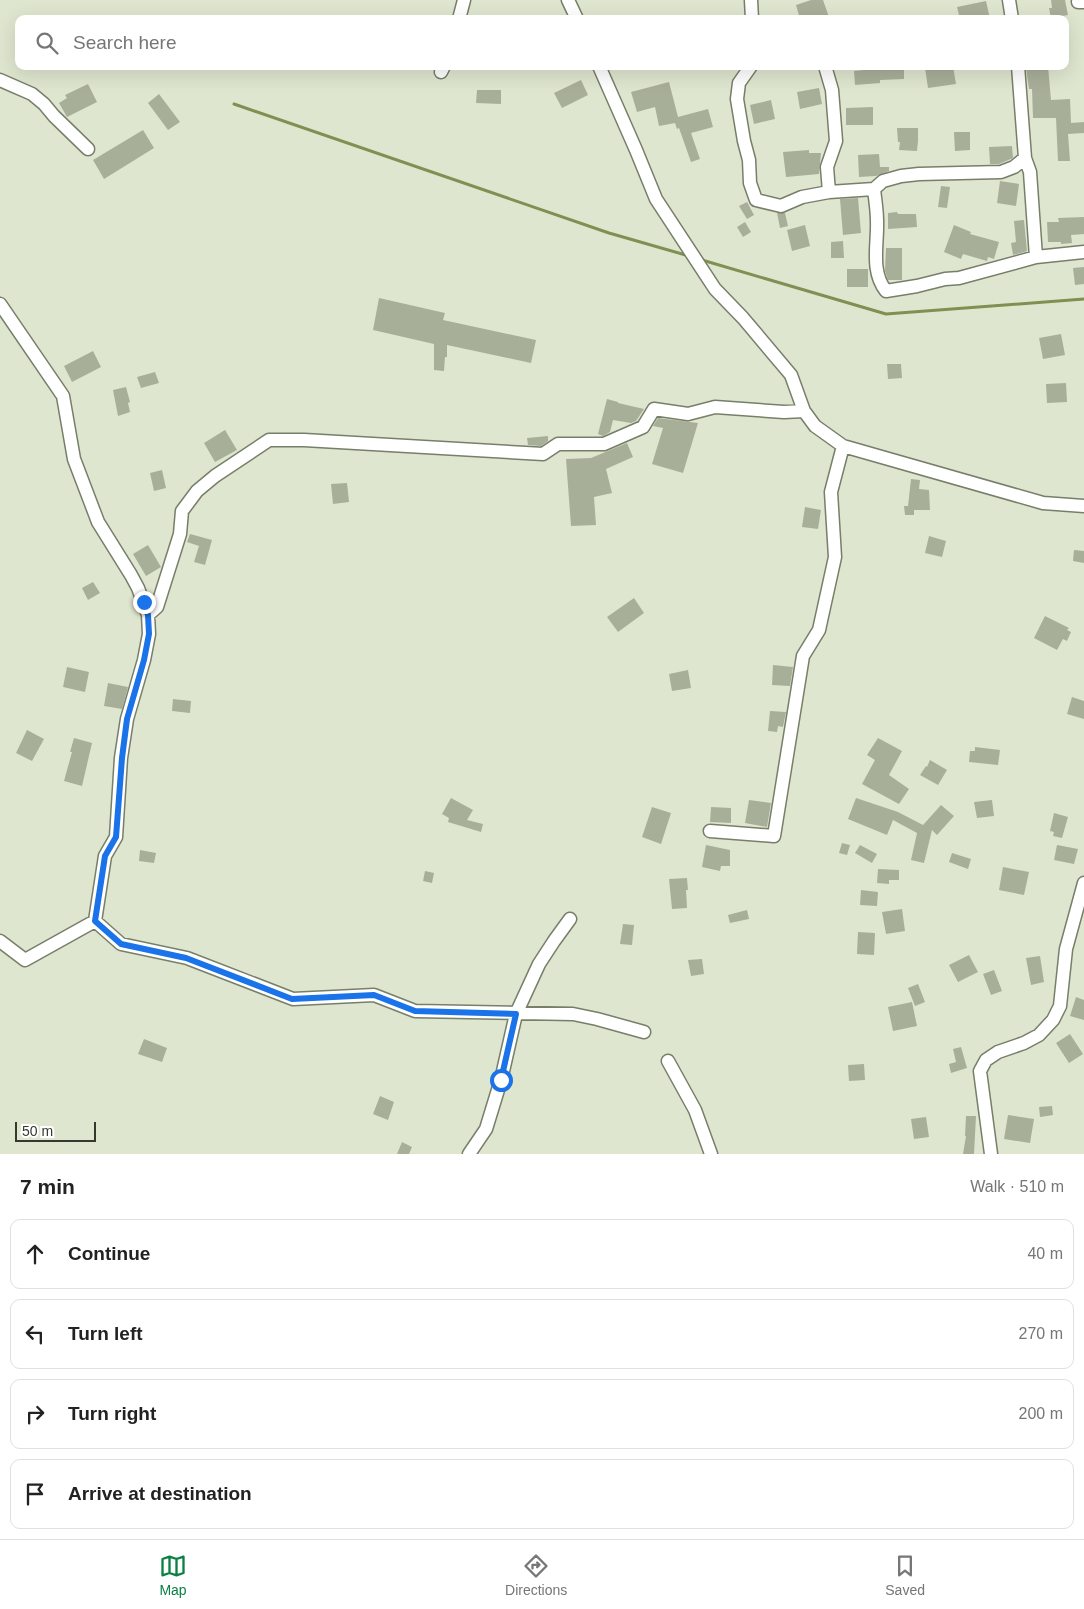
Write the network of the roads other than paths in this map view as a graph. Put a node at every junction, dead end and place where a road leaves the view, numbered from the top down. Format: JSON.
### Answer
{"nodes":[{"id":1,"x":464,"y":0,"type":"edge"},
{"id":2,"x":568,"y":0,"type":"edge"},
{"id":3,"x":751,"y":0,"type":"edge"},
{"id":4,"x":1009,"y":0,"type":"edge"},
{"id":5,"x":460,"y":15,"type":"edge"},
{"id":6,"x":575,"y":15,"type":"edge"},
{"id":7,"x":752,"y":15,"type":"edge"},
{"id":8,"x":1011,"y":15,"type":"edge"},
{"id":9,"x":601,"y":70,"type":"edge"},
{"id":10,"x":748,"y":70,"type":"edge"},
{"id":11,"x":826,"y":70,"type":"edge"},
{"id":12,"x":1018,"y":70,"type":"edge"},
{"id":13,"x":0,"y":80,"type":"edge"},
{"id":14,"x":88,"y":149,"type":"dead end"},
{"id":15,"x":1025,"y":158,"type":"junction"},
{"id":16,"x":874,"y":189,"type":"junction"},
{"id":17,"x":829,"y":192,"type":"junction"},
{"id":18,"x":1084,"y":252,"type":"edge"},
{"id":19,"x":1036,"y":257,"type":"junction"},
{"id":20,"x":0,"y":304,"type":"edge"},
{"id":21,"x":804,"y":411,"type":"junction"},
{"id":22,"x":843,"y":446,"type":"junction"},
{"id":23,"x":1084,"y":506,"type":"edge"},
{"id":24,"x":148,"y":615,"type":"junction"},
{"id":25,"x":710,"y":831,"type":"dead end"},
{"id":26,"x":1084,"y":882,"type":"edge"},
{"id":27,"x":570,"y":919,"type":"dead end"},
{"id":28,"x":95,"y":921,"type":"junction"},
{"id":29,"x":0,"y":941,"type":"edge"},
{"id":30,"x":516,"y":1014,"type":"junction"},
{"id":31,"x":644,"y":1032,"type":"dead end"},
{"id":32,"x":668,"y":1060,"type":"dead end"},
{"id":33,"x":469,"y":1154,"type":"edge"},
{"id":34,"x":711,"y":1154,"type":"edge"},
{"id":35,"x":990,"y":1154,"type":"edge"}],
"edges":[{"from":1,"to":5,"type":"street"},
{"from":2,"to":6,"type":"street"},
{"from":3,"to":7,"type":"street"},
{"from":4,"to":8,"type":"street"},
{"from":9,"to":21,"type":"street"},
{"from":10,"to":17,"type":"street"},
{"from":11,"to":17,"type":"street"},
{"from":12,"to":15,"type":"street"},
{"from":13,"to":14,"type":"street"},
{"from":15,"to":16,"type":"street"},
{"from":15,"to":19,"type":"street"},
{"from":16,"to":17,"type":"street"},
{"from":16,"to":19,"type":"street"},
{"from":18,"to":19,"type":"street"},
{"from":20,"to":24,"type":"street"},
{"from":21,"to":22,"type":"street"},
{"from":21,"to":24,"type":"street"},
{"from":22,"to":23,"type":"street"},
{"from":22,"to":25,"type":"street"},
{"from":24,"to":28,"type":"street"},
{"from":26,"to":35,"type":"street"},
{"from":27,"to":30,"type":"street"},
{"from":28,"to":29,"type":"street"},
{"from":28,"to":30,"type":"street"},
{"from":30,"to":31,"type":"street"},
{"from":30,"to":33,"type":"street"},
{"from":32,"to":34,"type":"street"}]}
